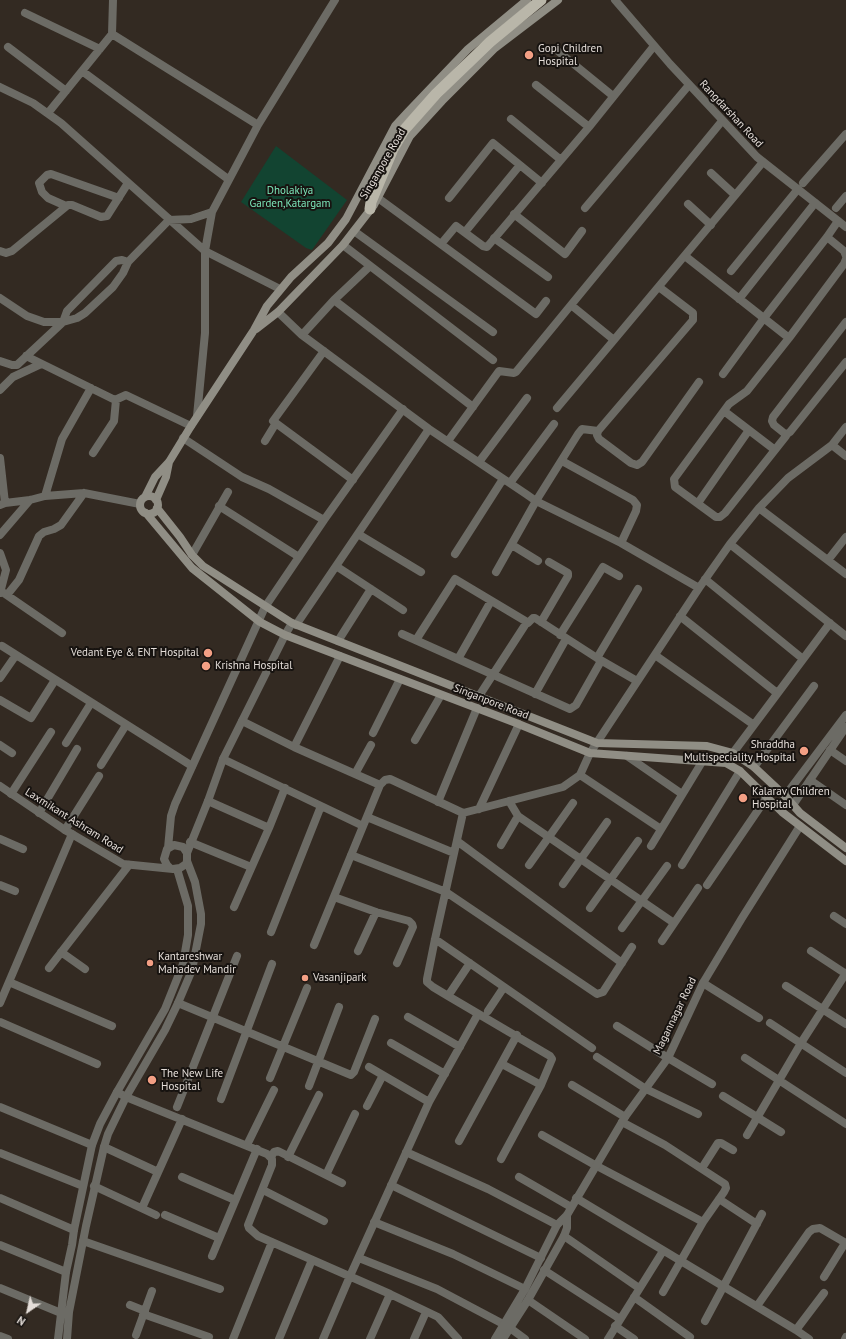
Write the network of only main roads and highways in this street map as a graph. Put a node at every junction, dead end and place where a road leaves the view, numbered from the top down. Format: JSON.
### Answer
{"nodes":[{"id":1,"x":527,"y":0,"type":"edge"},
{"id":2,"x":541,"y":0,"type":"edge"},
{"id":3,"x":558,"y":0,"type":"edge"},
{"id":4,"x":370,"y":209,"type":"junction"},
{"id":5,"x":254,"y":330,"type":"junction"},
{"id":6,"x":169,"y":462,"type":"junction"},
{"id":7,"x":143,"y":501,"type":"junction"},
{"id":8,"x":156,"y":504,"type":"junction"},
{"id":9,"x":146,"y":513,"type":"junction"},
{"id":10,"x":846,"y":848,"type":"edge"},
{"id":11,"x":846,"y":861,"type":"edge"}],
"edges":[{"from":1,"to":5,"type":"main road","name":"Singanpore Road"},
{"from":2,"to":4,"type":"highway"},
{"from":3,"to":4,"type":"main road","name":"Singanpore Road"},
{"from":4,"to":5,"type":"main road","name":"Singanpore Road"},
{"from":5,"to":6,"type":"main road","name":"Singanpore Road"},
{"from":6,"to":7,"type":"main road","name":"Singanpore Road"},
{"from":6,"to":8,"type":"main road","name":"Singanpore Road"},
{"from":7,"to":8,"type":"main road"},
{"from":7,"to":9,"type":"main road"},
{"from":8,"to":9,"type":"main road"},
{"from":8,"to":10,"type":"main road","name":"Singanpore Road"},
{"from":9,"to":11,"type":"main road","name":"Singanpore Road"}]}
